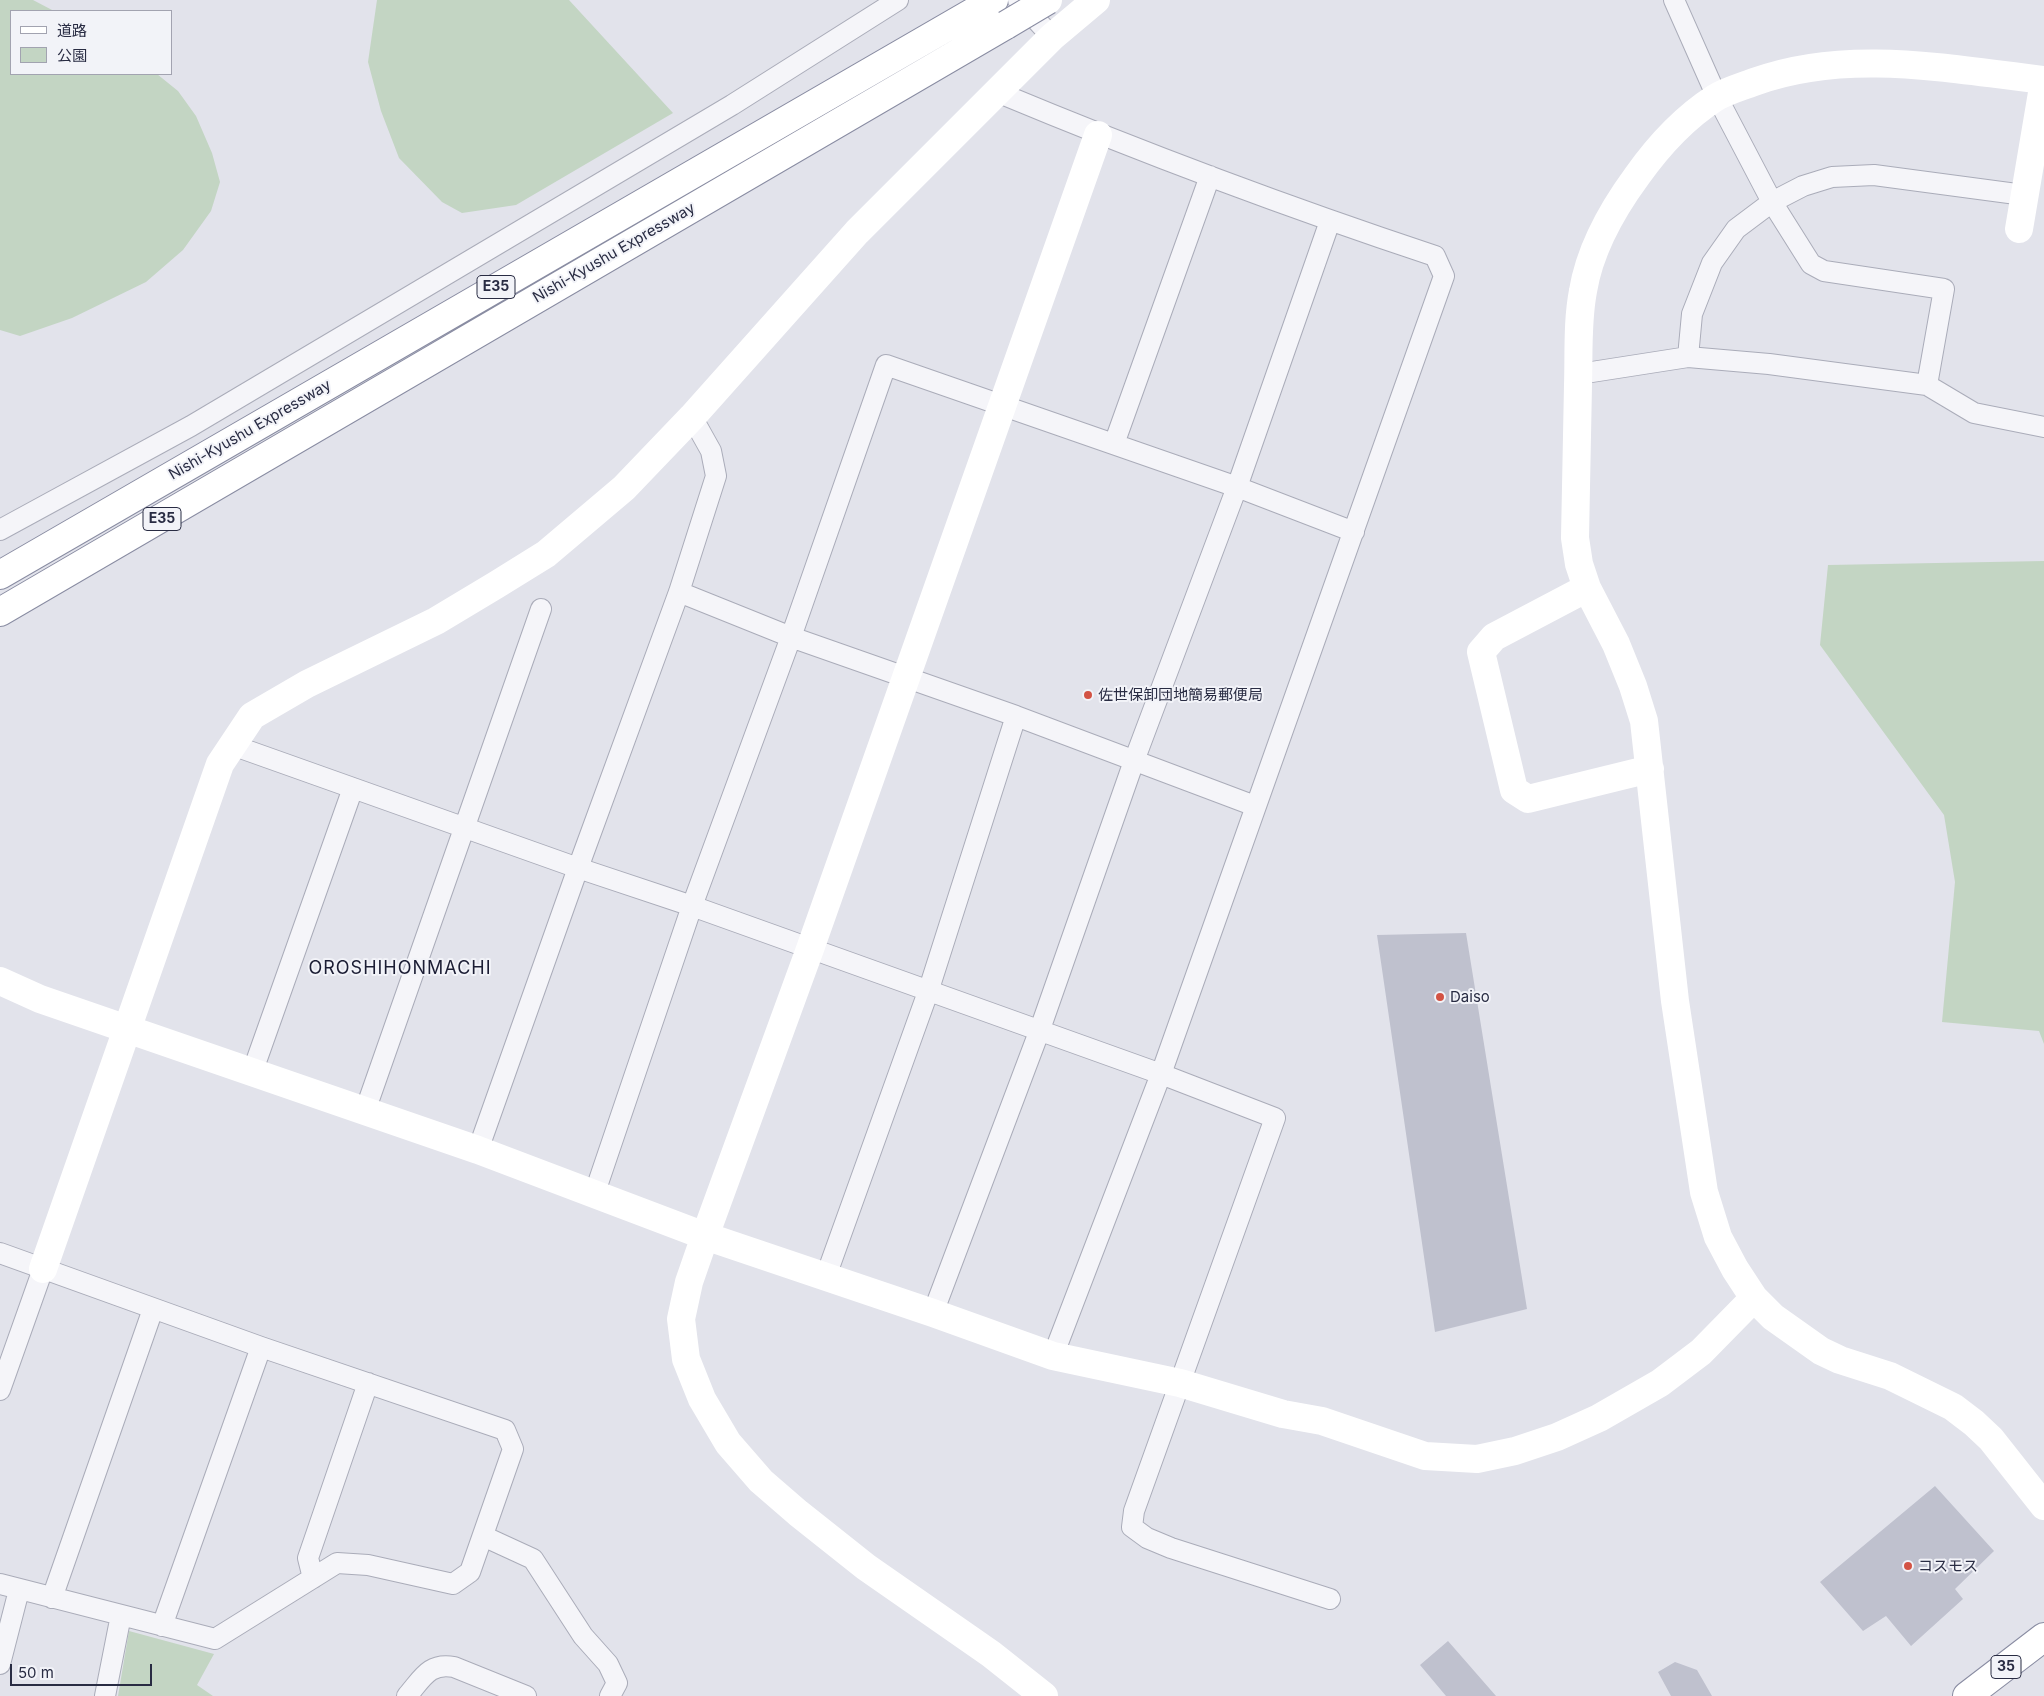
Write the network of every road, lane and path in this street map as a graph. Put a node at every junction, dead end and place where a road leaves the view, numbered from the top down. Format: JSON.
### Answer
{"nodes":[{"id":1,"x":898,"y":0,"type":"edge"},
{"id":2,"x":994,"y":0,"type":"edge"},
{"id":3,"x":1018,"y":0,"type":"edge"},
{"id":4,"x":1048,"y":0,"type":"edge"},
{"id":5,"x":1096,"y":0,"type":"edge"},
{"id":6,"x":1674,"y":0,"type":"edge"},
{"id":7,"x":1052,"y":37,"type":"junction"},
{"id":8,"x":2044,"y":80,"type":"edge"},
{"id":9,"x":998,"y":92,"type":"junction"},
{"id":10,"x":1717,"y":97,"type":"junction"},
{"id":11,"x":1098,"y":134,"type":"junction"},
{"id":12,"x":1210,"y":176,"type":"junction"},
{"id":13,"x":2024,"y":195,"type":"junction"},
{"id":14,"x":1772,"y":202,"type":"junction"},
{"id":15,"x":1330,"y":221,"type":"junction"},
{"id":16,"x":2020,"y":229,"type":"dead end"},
{"id":17,"x":1688,"y":357,"type":"junction"},
{"id":18,"x":1579,"y":374,"type":"junction"},
{"id":19,"x":1927,"y":385,"type":"junction"},
{"id":20,"x":1002,"y":405,"type":"junction"},
{"id":21,"x":692,"y":417,"type":"junction"},
{"id":22,"x":2044,"y":427,"type":"edge"},
{"id":23,"x":1114,"y":444,"type":"junction"},
{"id":24,"x":1237,"y":487,"type":"junction"},
{"id":25,"x":0,"y":530,"type":"edge"},
{"id":26,"x":1354,"y":532,"type":"junction"},
{"id":27,"x":0,"y":575,"type":"edge"},
{"id":28,"x":1587,"y":588,"type":"junction"},
{"id":29,"x":679,"y":592,"type":"junction"},
{"id":30,"x":541,"y":609,"type":"dead end"},
{"id":31,"x":0,"y":612,"type":"edge"},
{"id":32,"x":791,"y":637,"type":"junction"},
{"id":33,"x":905,"y":677,"type":"junction"},
{"id":34,"x":1016,"y":716,"type":"junction"},
{"id":35,"x":232,"y":745,"type":"junction"},
{"id":36,"x":1134,"y":761,"type":"junction"},
{"id":37,"x":1650,"y":769,"type":"junction"},
{"id":38,"x":353,"y":788,"type":"junction"},
{"id":39,"x":1255,"y":806,"type":"junction"},
{"id":40,"x":463,"y":827,"type":"junction"},
{"id":41,"x":578,"y":868,"type":"junction"},
{"id":42,"x":692,"y":906,"type":"junction"},
{"id":43,"x":810,"y":949,"type":"junction"},
{"id":44,"x":0,"y":982,"type":"edge"},
{"id":45,"x":928,"y":992,"type":"junction"},
{"id":46,"x":128,"y":1029,"type":"junction"},
{"id":47,"x":1040,"y":1032,"type":"junction"},
{"id":48,"x":252,"y":1073,"type":"junction"},
{"id":49,"x":1161,"y":1074,"type":"junction"},
{"id":50,"x":365,"y":1111,"type":"junction"},
{"id":51,"x":478,"y":1150,"type":"junction"},
{"id":52,"x":594,"y":1195,"type":"junction"},
{"id":53,"x":704,"y":1236,"type":"junction"},
{"id":54,"x":0,"y":1253,"type":"edge"},
{"id":55,"x":43,"y":1269,"type":"junction"},
{"id":56,"x":826,"y":1276,"type":"junction"},
{"id":57,"x":1754,"y":1298,"type":"junction"},
{"id":58,"x":154,"y":1309,"type":"junction"},
{"id":59,"x":933,"y":1313,"type":"junction"},
{"id":60,"x":260,"y":1347,"type":"junction"},
{"id":61,"x":1053,"y":1356,"type":"junction"},
{"id":62,"x":368,"y":1383,"type":"junction"},
{"id":63,"x":1180,"y":1383,"type":"junction"},
{"id":64,"x":0,"y":1390,"type":"edge"},
{"id":65,"x":2044,"y":1506,"type":"edge"},
{"id":66,"x":483,"y":1536,"type":"junction"},
{"id":67,"x":312,"y":1578,"type":"junction"},
{"id":68,"x":9,"y":1587,"type":"edge"},
{"id":69,"x":52,"y":1598,"type":"junction"},
{"id":70,"x":1330,"y":1599,"type":"dead end"},
{"id":71,"x":121,"y":1616,"type":"junction"},
{"id":72,"x":162,"y":1626,"type":"junction"},
{"id":73,"x":2044,"y":1637,"type":"edge"},
{"id":74,"x":0,"y":1664,"type":"edge"},
{"id":75,"x":105,"y":1696,"type":"edge"},
{"id":76,"x":407,"y":1696,"type":"edge"},
{"id":77,"x":526,"y":1696,"type":"edge"},
{"id":78,"x":610,"y":1696,"type":"edge"},
{"id":79,"x":1044,"y":1696,"type":"edge"},
{"id":80,"x":1967,"y":1696,"type":"edge"}],
"edges":[{"from":1,"to":25,"type":"street"},
{"from":2,"to":27,"type":"main road","name":"Nishi-Kyushu Expressway","number":"E35"},
{"from":3,"to":7,"type":"street"},
{"from":4,"to":31,"type":"main road","name":"Nishi-Kyushu Expressway","number":"E35","bridge":true},
{"from":5,"to":7,"type":"main road"},
{"from":6,"to":10,"type":"street"},
{"from":7,"to":9,"type":"main road"},
{"from":8,"to":10,"type":"main road"},
{"from":8,"to":13,"type":"main road"},
{"from":9,"to":11,"type":"street"},
{"from":9,"to":21,"type":"main road"},
{"from":10,"to":14,"type":"street"},
{"from":10,"to":18,"type":"main road"},
{"from":11,"to":12,"type":"street"},
{"from":11,"to":20,"type":"main road"},
{"from":12,"to":15,"type":"street"},
{"from":12,"to":23,"type":"street"},
{"from":13,"to":14,"type":"street"},
{"from":13,"to":16,"type":"main road"},
{"from":14,"to":17,"type":"street"},
{"from":14,"to":19,"type":"street"},
{"from":15,"to":24,"type":"street"},
{"from":15,"to":26,"type":"street"},
{"from":17,"to":18,"type":"street"},
{"from":17,"to":19,"type":"street"},
{"from":18,"to":28,"type":"main road"},
{"from":19,"to":22,"type":"street"},
{"from":20,"to":23,"type":"street"},
{"from":20,"to":32,"type":"street"},
{"from":20,"to":33,"type":"main road"},
{"from":21,"to":29,"type":"street"},
{"from":21,"to":35,"type":"main road"},
{"from":23,"to":24,"type":"street"},
{"from":24,"to":26,"type":"street"},
{"from":24,"to":36,"type":"street"},
{"from":26,"to":39,"type":"street"},
{"from":28,"to":37,"type":"main road"},
{"from":28,"to":37,"type":"main road"},
{"from":29,"to":32,"type":"street"},
{"from":29,"to":41,"type":"street"},
{"from":30,"to":40,"type":"street"},
{"from":32,"to":33,"type":"street"},
{"from":32,"to":42,"type":"street"},
{"from":33,"to":34,"type":"street"},
{"from":33,"to":43,"type":"main road"},
{"from":34,"to":36,"type":"street"},
{"from":34,"to":45,"type":"street"},
{"from":35,"to":38,"type":"street"},
{"from":35,"to":46,"type":"main road"},
{"from":36,"to":39,"type":"street"},
{"from":36,"to":47,"type":"street"},
{"from":37,"to":57,"type":"main road"},
{"from":38,"to":40,"type":"street"},
{"from":38,"to":48,"type":"street"},
{"from":39,"to":49,"type":"street"},
{"from":40,"to":41,"type":"street"},
{"from":40,"to":50,"type":"street"},
{"from":41,"to":42,"type":"street"},
{"from":41,"to":51,"type":"street"},
{"from":42,"to":43,"type":"street"},
{"from":42,"to":52,"type":"street"},
{"from":43,"to":45,"type":"street"},
{"from":43,"to":53,"type":"main road"},
{"from":44,"to":46,"type":"main road"},
{"from":45,"to":47,"type":"street"},
{"from":45,"to":56,"type":"street"},
{"from":46,"to":48,"type":"main road"},
{"from":46,"to":55,"type":"main road"},
{"from":47,"to":49,"type":"street"},
{"from":47,"to":59,"type":"street"},
{"from":48,"to":50,"type":"main road"},
{"from":49,"to":61,"type":"street"},
{"from":49,"to":63,"type":"street"},
{"from":50,"to":51,"type":"main road"},
{"from":51,"to":52,"type":"main road"},
{"from":52,"to":53,"type":"main road"},
{"from":53,"to":56,"type":"main road"},
{"from":53,"to":79,"type":"main road"},
{"from":54,"to":55,"type":"street"},
{"from":55,"to":58,"type":"street"},
{"from":55,"to":64,"type":"street"},
{"from":56,"to":59,"type":"main road"},
{"from":57,"to":63,"type":"main road"},
{"from":57,"to":65,"type":"main road"},
{"from":58,"to":60,"type":"street"},
{"from":58,"to":69,"type":"street"},
{"from":59,"to":61,"type":"main road"},
{"from":60,"to":62,"type":"street"},
{"from":60,"to":72,"type":"street"},
{"from":61,"to":63,"type":"main road"},
{"from":62,"to":66,"type":"street"},
{"from":62,"to":67,"type":"street"},
{"from":63,"to":70,"type":"street"},
{"from":66,"to":67,"type":"street"},
{"from":66,"to":78,"type":"street"},
{"from":67,"to":72,"type":"street"},
{"from":68,"to":69,"type":"street"},
{"from":68,"to":74,"type":"street"},
{"from":69,"to":71,"type":"street"},
{"from":71,"to":72,"type":"street"},
{"from":71,"to":75,"type":"street"},
{"from":73,"to":80,"type":"main road","number":"35"},
{"from":76,"to":77,"type":"street"}]}
